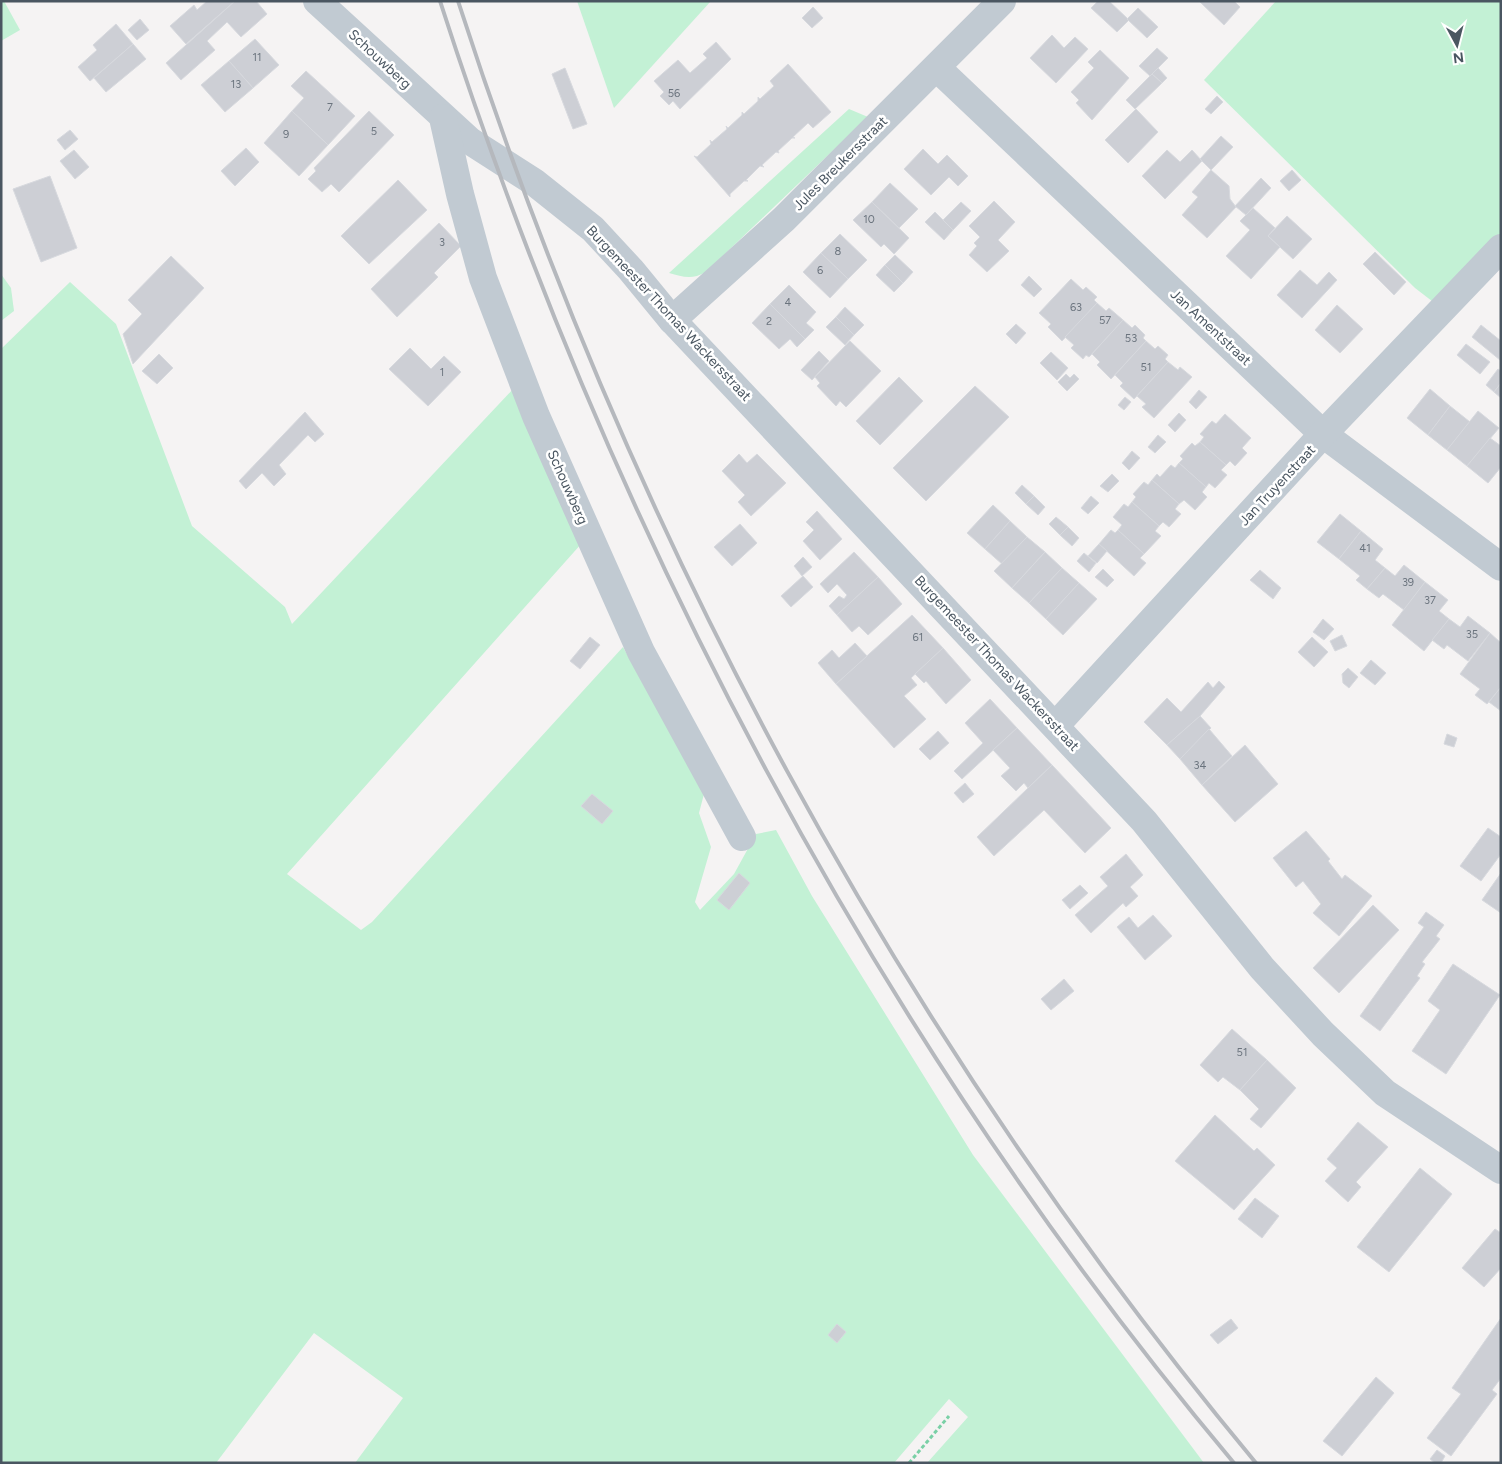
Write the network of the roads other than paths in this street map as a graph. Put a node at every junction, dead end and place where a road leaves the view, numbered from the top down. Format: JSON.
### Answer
{"nodes":[{"id":1,"x":317,"y":1,"type":"edge"},
{"id":2,"x":1002,"y":1,"type":"edge"},
{"id":3,"x":937,"y":68,"type":"junction"},
{"id":4,"x":443,"y":118,"type":"junction"},
{"id":5,"x":492,"y":156,"type":"joint"},
{"id":6,"x":1501,"y":248,"type":"edge"},
{"id":7,"x":672,"y":320,"type":"junction"},
{"id":8,"x":1323,"y":434,"type":"junction"},
{"id":9,"x":1501,"y":567,"type":"edge"},
{"id":10,"x":1056,"y":725,"type":"junction"},
{"id":11,"x":742,"y":837,"type":"dead end"},
{"id":12,"x":1501,"y":1170,"type":"edge"}],
"edges":[{"from":1,"to":4,"type":"street","name":"Schouwberg"},
{"from":2,"to":3,"type":"street","name":"Jules Breukersstraat"},
{"from":3,"to":7,"type":"street","name":"Jules Breukersstraat"},
{"from":3,"to":8,"type":"street","name":"Jan Amentstraat"},
{"from":4,"to":5,"type":"street","name":"Schouwberg"},
{"from":4,"to":11,"type":"street","name":"Schouwberg"},
{"from":5,"to":7,"type":"street","name":"Burgemeester Thomas Wackersstraat"},
{"from":6,"to":8,"type":"street","name":"Jan Truyenstraat"},
{"from":7,"to":10,"type":"street","name":"Burgemeester Thomas Wackersstraat"},
{"from":8,"to":9,"type":"street","name":"Jan Amentstraat"},
{"from":8,"to":10,"type":"street","name":"Jan Truyenstraat"},
{"from":10,"to":12,"type":"street","name":"Burgemeester Thomas Wackersstraat"}]}
